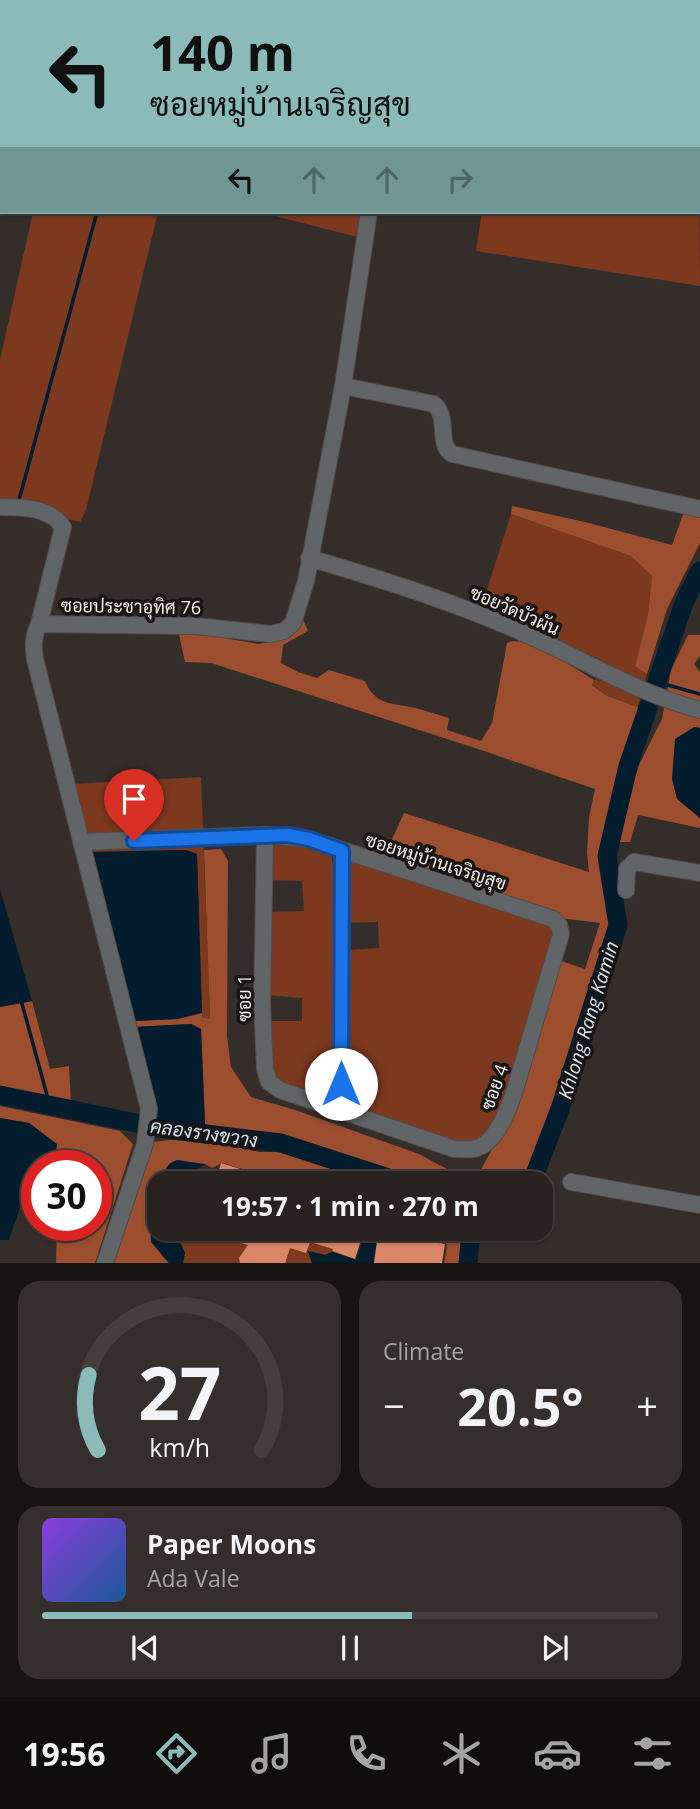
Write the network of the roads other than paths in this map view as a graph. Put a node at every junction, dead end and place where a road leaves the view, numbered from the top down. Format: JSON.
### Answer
{"nodes":[{"id":1,"x":369,"y":214,"type":"edge"},
{"id":2,"x":343,"y":386,"type":"junction"},
{"id":3,"x":0,"y":507,"type":"edge"},
{"id":4,"x":700,"y":509,"type":"edge"},
{"id":5,"x":309,"y":558,"type":"junction"},
{"id":6,"x":39,"y":624,"type":"junction"},
{"id":7,"x":700,"y":710,"type":"edge"},
{"id":8,"x":265,"y":835,"type":"junction"},
{"id":9,"x":81,"y":842,"type":"junction"},
{"id":10,"x":342,"y":851,"type":"junction"},
{"id":11,"x":700,"y":873,"type":"edge"},
{"id":12,"x":626,"y":890,"type":"dead end"},
{"id":13,"x":561,"y":934,"type":"joint"},
{"id":14,"x":341,"y":1110,"type":"junction"},
{"id":15,"x":571,"y":1182,"type":"dead end"},
{"id":16,"x":700,"y":1205,"type":"edge"},
{"id":17,"x":105,"y":1263,"type":"edge"}],
"edges":[{"from":1,"to":2,"type":"street","name":"ซอยประชาอุทิศ 76"},
{"from":2,"to":4,"type":"street"},
{"from":2,"to":5,"type":"street","name":"ซอยประชาอุทิศ 76"},
{"from":3,"to":6,"type":"street"},
{"from":5,"to":6,"type":"street","name":"ซอยประชาอุทิศ 76"},
{"from":5,"to":7,"type":"street","name":"ซอยวัดบัวผัน"},
{"from":6,"to":9,"type":"street","name":"ซอยประชาอุทิศ 76"},
{"from":8,"to":9,"type":"street","name":"ซอยหมู่บ้านเจริญสุข"},
{"from":8,"to":10,"type":"street","name":"ซอยหมู่บ้านเจริญสุข"},
{"from":8,"to":14,"type":"street","name":"ซอย 1"},
{"from":9,"to":17,"type":"street","name":"ซอยประชาอุทิศ 76"},
{"from":10,"to":13,"type":"street","name":"ซอยหมู่บ้านเจริญสุข"},
{"from":10,"to":14,"type":"street"},
{"from":11,"to":12,"type":"street"},
{"from":13,"to":14,"type":"street","name":"ซอย 4"},
{"from":15,"to":16,"type":"street"}]}
